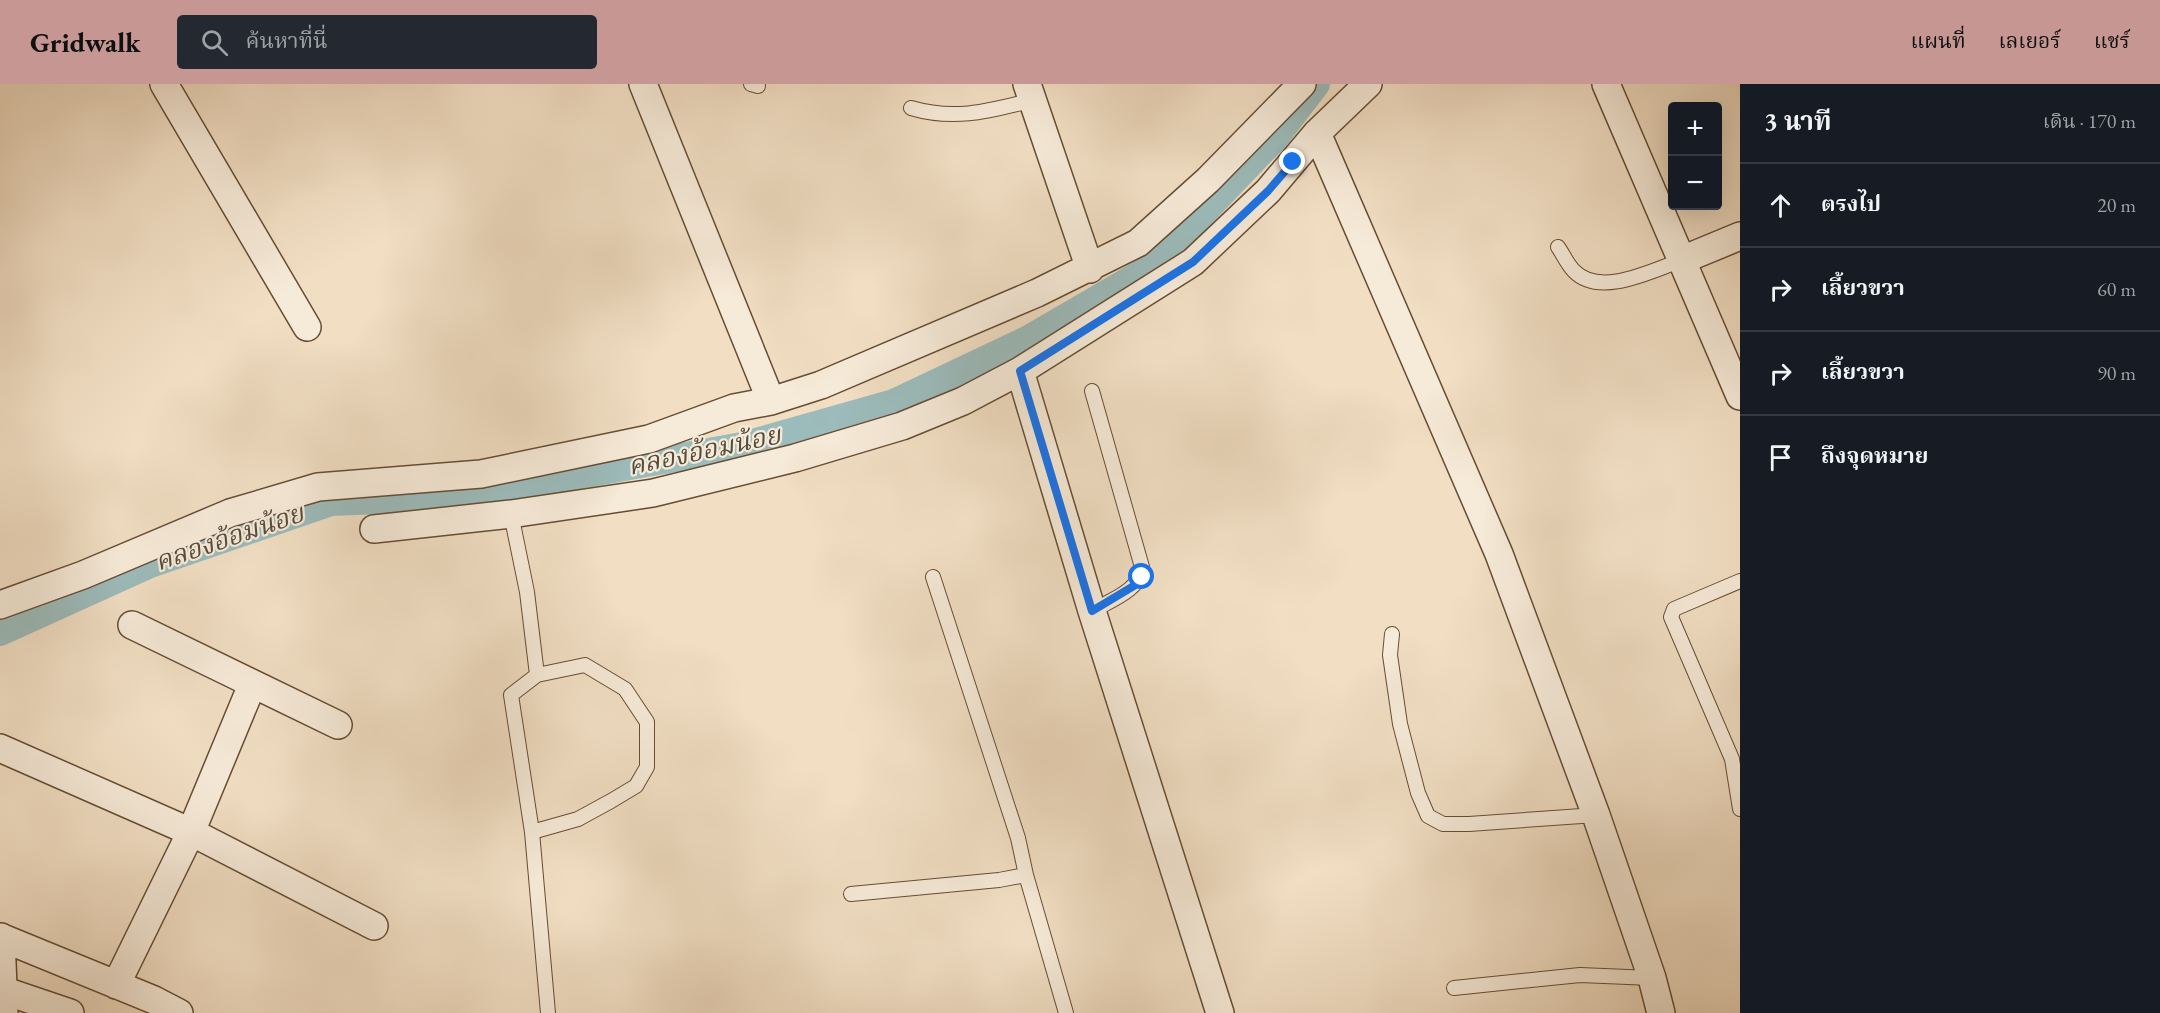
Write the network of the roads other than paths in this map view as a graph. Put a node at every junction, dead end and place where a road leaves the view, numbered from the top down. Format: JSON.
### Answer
{"nodes":[{"id":1,"x":164,"y":84,"type":"edge"},
{"id":2,"x":644,"y":84,"type":"edge"},
{"id":3,"x":1302,"y":84,"type":"edge"},
{"id":4,"x":1368,"y":84,"type":"edge"},
{"id":5,"x":1606,"y":84,"type":"edge"},
{"id":6,"x":1030,"y":92,"type":"edge"},
{"id":7,"x":911,"y":108,"type":"dead end"},
{"id":8,"x":1317,"y":134,"type":"junction"},
{"id":9,"x":1740,"y":236,"type":"edge"},
{"id":10,"x":1558,"y":247,"type":"dead end"},
{"id":11,"x":1682,"y":260,"type":"junction"},
{"id":12,"x":1090,"y":269,"type":"junction"},
{"id":13,"x":307,"y":327,"type":"dead end"},
{"id":14,"x":1020,"y":371,"type":"junction"},
{"id":15,"x":1092,"y":391,"type":"dead end"},
{"id":16,"x":1740,"y":396,"type":"edge"},
{"id":17,"x":771,"y":400,"type":"junction"},
{"id":18,"x":511,"y":514,"type":"junction"},
{"id":19,"x":374,"y":529,"type":"dead end"},
{"id":20,"x":933,"y":577,"type":"dead end"},
{"id":21,"x":1740,"y":581,"type":"edge"},
{"id":22,"x":0,"y":605,"type":"edge"},
{"id":23,"x":1092,"y":611,"type":"junction"},
{"id":24,"x":132,"y":625,"type":"dead end"},
{"id":25,"x":1392,"y":634,"type":"dead end"},
{"id":26,"x":537,"y":675,"type":"junction"},
{"id":27,"x":252,"y":685,"type":"junction"},
{"id":28,"x":338,"y":725,"type":"dead end"},
{"id":29,"x":0,"y":748,"type":"edge"},
{"id":30,"x":1740,"y":809,"type":"edge"},
{"id":31,"x":1596,"y":814,"type":"junction"},
{"id":32,"x":191,"y":832,"type":"junction"},
{"id":33,"x":532,"y":832,"type":"junction"},
{"id":34,"x":1026,"y":875,"type":"junction"},
{"id":35,"x":851,"y":894,"type":"dead end"},
{"id":36,"x":374,"y":926,"type":"dead end"},
{"id":37,"x":0,"y":937,"type":"edge"},
{"id":38,"x":1652,"y":978,"type":"junction"},
{"id":39,"x":116,"y":986,"type":"junction"},
{"id":40,"x":1454,"y":988,"type":"dead end"},
{"id":41,"x":3,"y":1002,"type":"edge"},
{"id":42,"x":155,"y":1006,"type":"edge"},
{"id":43,"x":70,"y":1013,"type":"edge"},
{"id":44,"x":179,"y":1013,"type":"edge"},
{"id":45,"x":548,"y":1013,"type":"edge"},
{"id":46,"x":1066,"y":1013,"type":"edge"},
{"id":47,"x":1220,"y":1013,"type":"edge"},
{"id":48,"x":1661,"y":1013,"type":"edge"}],
"edges":[{"from":1,"to":13,"type":"street"},
{"from":2,"to":17,"type":"street"},
{"from":3,"to":12,"type":"street"},
{"from":4,"to":8,"type":"street"},
{"from":5,"to":11,"type":"street"},
{"from":6,"to":7,"type":"lane"},
{"from":6,"to":12,"type":"street"},
{"from":8,"to":14,"type":"street"},
{"from":8,"to":31,"type":"street"},
{"from":9,"to":11,"type":"street"},
{"from":10,"to":11,"type":"lane"},
{"from":11,"to":16,"type":"street"},
{"from":12,"to":17,"type":"street"},
{"from":14,"to":18,"type":"street"},
{"from":14,"to":23,"type":"street"},
{"from":15,"to":23,"type":"lane"},
{"from":17,"to":22,"type":"street"},
{"from":18,"to":19,"type":"street"},
{"from":18,"to":26,"type":"lane"},
{"from":20,"to":34,"type":"lane"},
{"from":21,"to":30,"type":"lane"},
{"from":23,"to":47,"type":"street"},
{"from":24,"to":27,"type":"street"},
{"from":25,"to":31,"type":"lane"},
{"from":26,"to":33,"type":"lane"},
{"from":26,"to":33,"type":"lane"},
{"from":27,"to":28,"type":"street"},
{"from":27,"to":32,"type":"street"},
{"from":29,"to":32,"type":"street"},
{"from":31,"to":38,"type":"street"},
{"from":32,"to":36,"type":"street"},
{"from":32,"to":39,"type":"street"},
{"from":33,"to":45,"type":"lane"},
{"from":34,"to":35,"type":"lane"},
{"from":34,"to":46,"type":"lane"},
{"from":37,"to":39,"type":"street"},
{"from":37,"to":41,"type":"street"},
{"from":38,"to":40,"type":"lane"},
{"from":38,"to":48,"type":"street"},
{"from":39,"to":42,"type":"street"},
{"from":41,"to":43,"type":"street"},
{"from":42,"to":44,"type":"street"}]}
